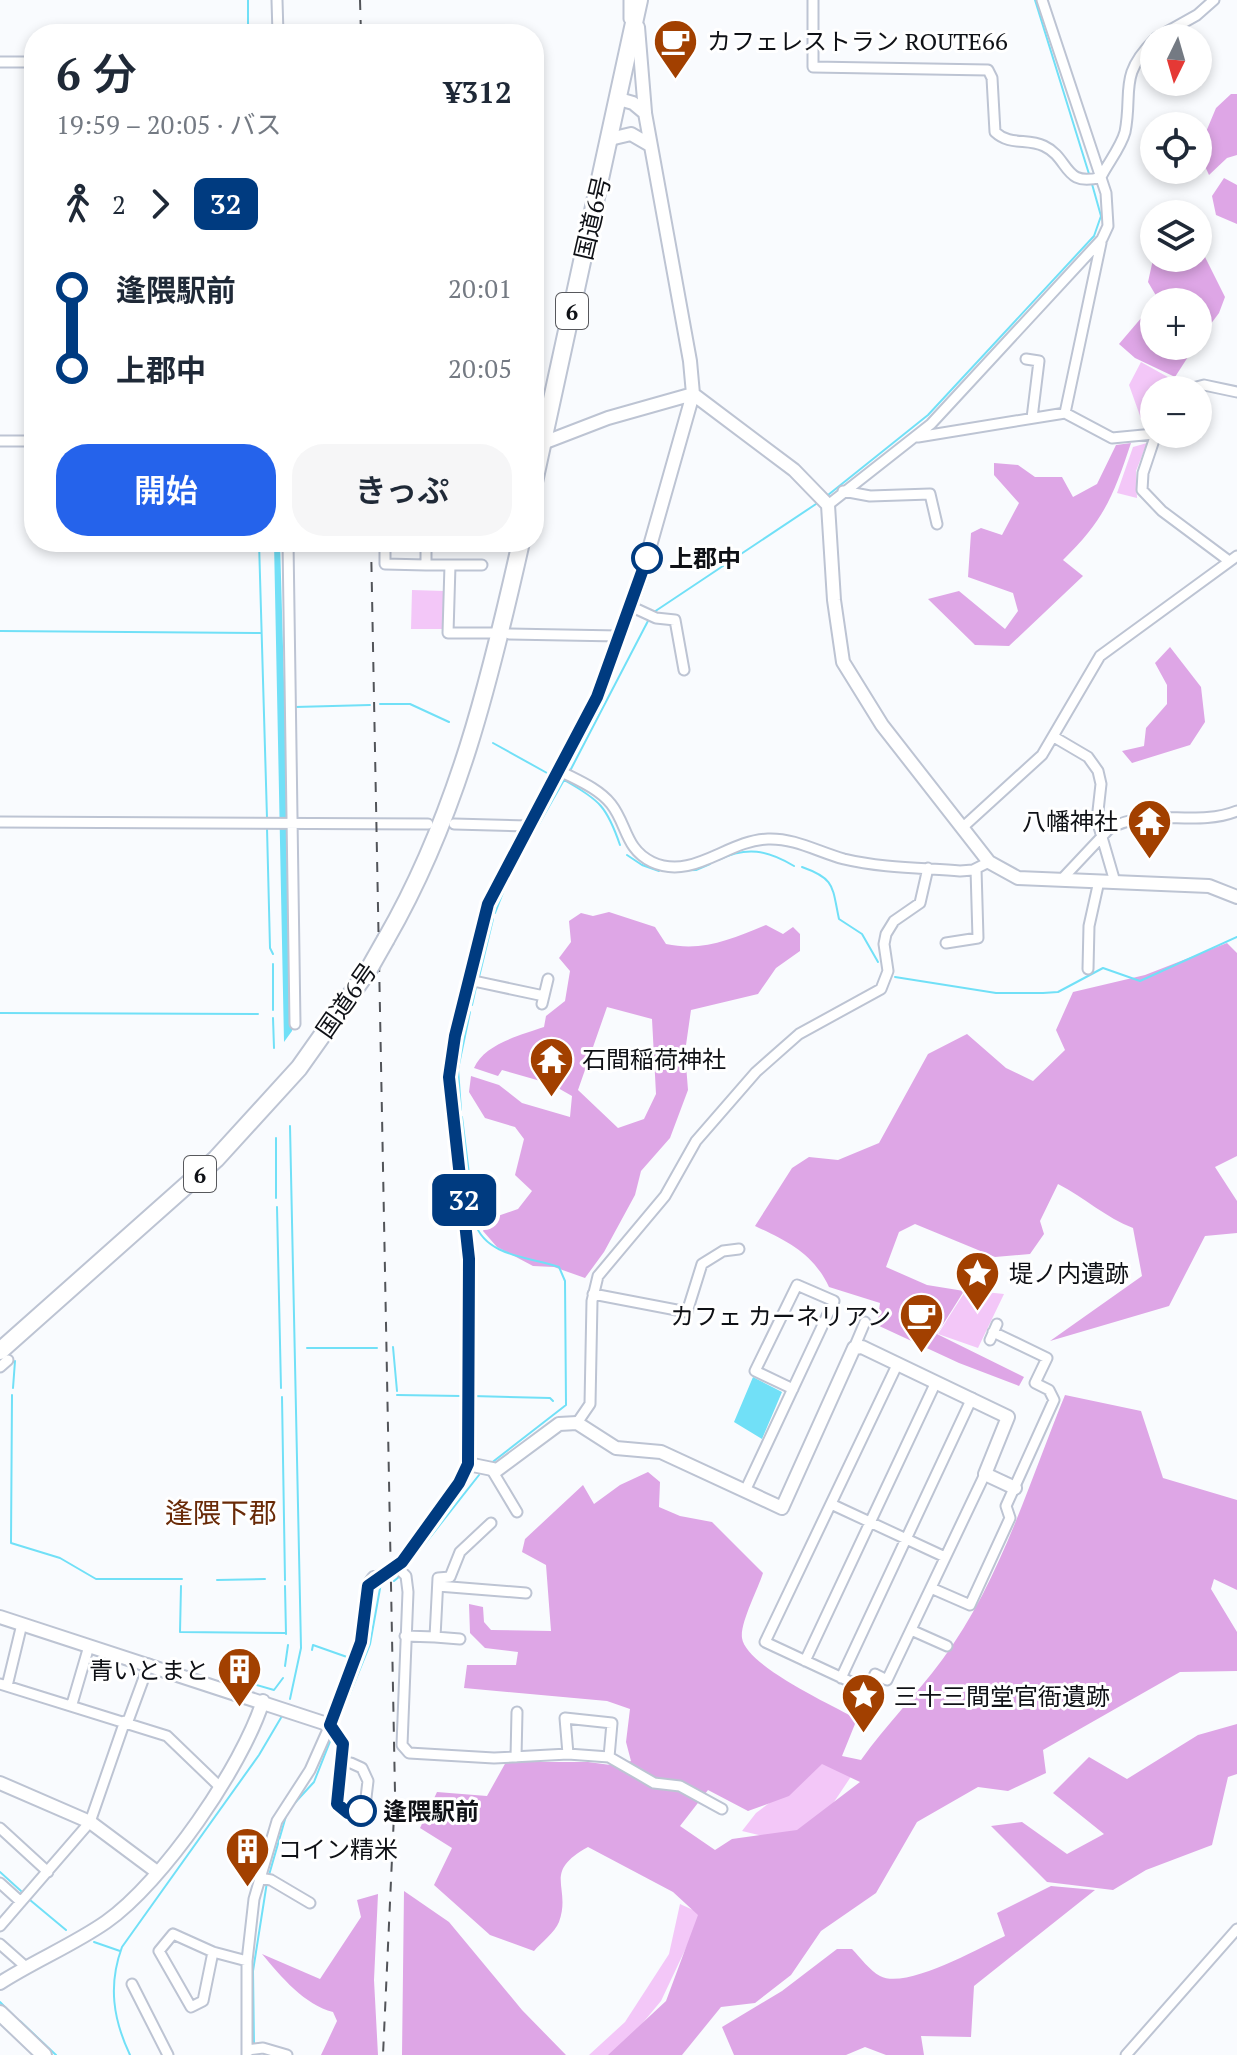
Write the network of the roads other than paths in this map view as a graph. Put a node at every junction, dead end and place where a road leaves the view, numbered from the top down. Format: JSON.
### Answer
{"nodes":[{"id":1,"x":277,"y":0,"type":"edge"},
{"id":2,"x":629,"y":0,"type":"edge"},
{"id":3,"x":639,"y":0,"type":"edge"},
{"id":4,"x":813,"y":0,"type":"edge"},
{"id":5,"x":1042,"y":0,"type":"edge"},
{"id":6,"x":1214,"y":0,"type":"edge"},
{"id":7,"x":278,"y":24,"type":"edge"},
{"id":8,"x":1181,"y":24,"type":"edge"},
{"id":9,"x":628,"y":50,"type":"junction"},
{"id":10,"x":0,"y":62,"type":"edge"},
{"id":11,"x":24,"y":62,"type":"edge"},
{"id":12,"x":1140,"y":62,"type":"edge"},
{"id":13,"x":619,"y":99,"type":"junction"},
{"id":14,"x":645,"y":113,"type":"junction"},
{"id":15,"x":610,"y":139,"type":"junction"},
{"id":16,"x":650,"y":145,"type":"junction"},
{"id":17,"x":1101,"y":177,"type":"junction"},
{"id":18,"x":1102,"y":239,"type":"junction"},
{"id":19,"x":1026,"y":359,"type":"dead end"},
{"id":20,"x":1212,"y":387,"type":"edge"},
{"id":21,"x":1237,"y":392,"type":"edge"},
{"id":22,"x":693,"y":394,"type":"junction"},
{"id":23,"x":1065,"y":413,"type":"junction"},
{"id":24,"x":544,"y":418,"type":"edge"},
{"id":25,"x":1032,"y":418,"type":"junction"},
{"id":26,"x":1140,"y":435,"type":"edge"},
{"id":27,"x":914,"y":437,"type":"junction"},
{"id":28,"x":0,"y":441,"type":"edge"},
{"id":29,"x":24,"y":441,"type":"edge"},
{"id":30,"x":544,"y":441,"type":"edge"},
{"id":31,"x":1151,"y":448,"type":"edge"},
{"id":32,"x":843,"y":491,"type":"junction"},
{"id":33,"x":828,"y":505,"type":"junction"},
{"id":34,"x":937,"y":524,"type":"dead end"},
{"id":35,"x":288,"y":552,"type":"edge"},
{"id":36,"x":385,"y":552,"type":"edge"},
{"id":37,"x":426,"y":552,"type":"edge"},
{"id":38,"x":519,"y":552,"type":"edge"},
{"id":39,"x":1233,"y":558,"type":"edge"},
{"id":40,"x":426,"y":565,"type":"junction"},
{"id":41,"x":450,"y":565,"type":"junction"},
{"id":42,"x":482,"y":565,"type":"dead end"},
{"id":43,"x":630,"y":606,"type":"junction"},
{"id":44,"x":494,"y":633,"type":"dead end"},
{"id":45,"x":509,"y":634,"type":"dead end"},
{"id":46,"x":619,"y":636,"type":"junction"},
{"id":47,"x":684,"y":670,"type":"dead end"},
{"id":48,"x":1054,"y":737,"type":"junction"},
{"id":49,"x":560,"y":771,"type":"junction"},
{"id":50,"x":1237,"y":811,"type":"edge"},
{"id":51,"x":0,"y":822,"type":"edge"},
{"id":52,"x":286,"y":824,"type":"junction"},
{"id":53,"x":428,"y":824,"type":"dead end"},
{"id":54,"x":454,"y":824,"type":"dead end"},
{"id":55,"x":527,"y":826,"type":"junction"},
{"id":56,"x":962,"y":828,"type":"junction"},
{"id":57,"x":1102,"y":836,"type":"junction"},
{"id":58,"x":989,"y":862,"type":"junction"},
{"id":59,"x":928,"y":868,"type":"junction"},
{"id":60,"x":976,"y":869,"type":"junction"},
{"id":61,"x":1062,"y":879,"type":"junction"},
{"id":62,"x":1099,"y":881,"type":"junction"},
{"id":63,"x":1115,"y":882,"type":"junction"},
{"id":64,"x":1237,"y":897,"type":"edge"},
{"id":65,"x":946,"y":943,"type":"dead end"},
{"id":66,"x":1088,"y":969,"type":"dead end"},
{"id":67,"x":548,"y":979,"type":"dead end"},
{"id":68,"x":469,"y":980,"type":"junction"},
{"id":69,"x":295,"y":1024,"type":"dead end"},
{"id":70,"x":739,"y":1249,"type":"dead end"},
{"id":71,"x":593,"y":1294,"type":"junction"},
{"id":72,"x":865,"y":1322,"type":"dead end"},
{"id":73,"x":993,"y":1332,"type":"dead end"},
{"id":74,"x":854,"y":1348,"type":"junction"},
{"id":75,"x":3,"y":1359,"type":"edge"},
{"id":76,"x":898,"y":1363,"type":"junction"},
{"id":77,"x":936,"y":1382,"type":"junction"},
{"id":78,"x":793,"y":1389,"type":"junction"},
{"id":79,"x":972,"y":1398,"type":"junction"},
{"id":80,"x":577,"y":1423,"type":"junction"},
{"id":81,"x":468,"y":1464,"type":"junction"},
{"id":82,"x":493,"y":1472,"type":"junction"},
{"id":83,"x":985,"y":1474,"type":"junction"},
{"id":84,"x":1015,"y":1488,"type":"junction"},
{"id":85,"x":745,"y":1491,"type":"junction"},
{"id":86,"x":831,"y":1504,"type":"junction"},
{"id":87,"x":517,"y":1512,"type":"dead end"},
{"id":88,"x":870,"y":1522,"type":"junction"},
{"id":89,"x":491,"y":1523,"type":"dead end"},
{"id":90,"x":906,"y":1539,"type":"junction"},
{"id":91,"x":945,"y":1557,"type":"junction"},
{"id":92,"x":400,"y":1563,"type":"junction"},
{"id":93,"x":374,"y":1578,"type":"joint"},
{"id":94,"x":438,"y":1586,"type":"junction"},
{"id":95,"x":931,"y":1588,"type":"junction"},
{"id":96,"x":526,"y":1593,"type":"dead end"},
{"id":97,"x":0,"y":1617,"type":"edge"},
{"id":98,"x":22,"y":1624,"type":"junction"},
{"id":99,"x":911,"y":1630,"type":"junction"},
{"id":100,"x":405,"y":1636,"type":"junction"},
{"id":101,"x":435,"y":1637,"type":"junction"},
{"id":102,"x":460,"y":1639,"type":"dead end"},
{"id":103,"x":89,"y":1646,"type":"junction"},
{"id":104,"x":947,"y":1646,"type":"dead end"},
{"id":105,"x":805,"y":1661,"type":"junction"},
{"id":106,"x":149,"y":1664,"type":"junction"},
{"id":107,"x":841,"y":1678,"type":"junction"},
{"id":108,"x":4,"y":1685,"type":"edge"},
{"id":109,"x":263,"y":1701,"type":"junction"},
{"id":110,"x":72,"y":1704,"type":"junction"},
{"id":111,"x":517,"y":1712,"type":"dead end"},
{"id":112,"x":126,"y":1721,"type":"junction"},
{"id":113,"x":334,"y":1727,"type":"junction"},
{"id":114,"x":568,"y":1754,"type":"junction"},
{"id":115,"x":516,"y":1757,"type":"junction"},
{"id":116,"x":609,"y":1757,"type":"junction"},
{"id":117,"x":0,"y":1783,"type":"edge"},
{"id":118,"x":221,"y":1788,"type":"junction"},
{"id":119,"x":722,"y":1809,"type":"dead end"},
{"id":120,"x":90,"y":1822,"type":"junction"},
{"id":121,"x":0,"y":1828,"type":"edge"},
{"id":122,"x":48,"y":1872,"type":"junction"},
{"id":123,"x":157,"y":1872,"type":"junction"},
{"id":124,"x":260,"y":1878,"type":"junction"},
{"id":125,"x":0,"y":1883,"type":"edge"},
{"id":126,"x":21,"y":1902,"type":"junction"},
{"id":127,"x":310,"y":1903,"type":"dead end"},
{"id":128,"x":0,"y":1926,"type":"edge"},
{"id":129,"x":1237,"y":1929,"type":"edge"},
{"id":130,"x":0,"y":1944,"type":"edge"},
{"id":131,"x":213,"y":1952,"type":"junction"},
{"id":132,"x":247,"y":1961,"type":"junction"},
{"id":133,"x":26,"y":1967,"type":"junction"},
{"id":134,"x":0,"y":1983,"type":"edge"},
{"id":135,"x":132,"y":1984,"type":"dead end"},
{"id":136,"x":0,"y":2013,"type":"edge"},
{"id":137,"x":247,"y":2053,"type":"edge"},
{"id":138,"x":44,"y":2055,"type":"edge"},
{"id":139,"x":168,"y":2055,"type":"edge"},
{"id":140,"x":287,"y":2055,"type":"edge"},
{"id":141,"x":1126,"y":2055,"type":"edge"}],
"edges":[{"from":1,"to":7,"type":"street"},
{"from":2,"to":9,"type":"street"},
{"from":3,"to":9,"type":"highway","name":"国道6号","number":"6"},
{"from":3,"to":14,"type":"street"},
{"from":4,"to":17,"type":"street"},
{"from":5,"to":17,"type":"street"},
{"from":6,"to":8,"type":"street"},
{"from":9,"to":13,"type":"highway","name":"国道6号","number":"6"},
{"from":10,"to":11,"type":"street"},
{"from":12,"to":17,"type":"street"},
{"from":13,"to":14,"type":"street"},
{"from":13,"to":15,"type":"highway","name":"国道6号","number":"6"},
{"from":14,"to":16,"type":"street"},
{"from":15,"to":16,"type":"street"},
{"from":15,"to":24,"type":"highway","name":"国道6号","number":"6"},
{"from":16,"to":22,"type":"street"},
{"from":17,"to":18,"type":"street"},
{"from":18,"to":23,"type":"street"},
{"from":18,"to":27,"type":"street"},
{"from":19,"to":25,"type":"street"},
{"from":20,"to":21,"type":"street"},
{"from":22,"to":30,"type":"street"},
{"from":22,"to":33,"type":"street"},
{"from":22,"to":43,"type":"street"},
{"from":23,"to":25,"type":"street"},
{"from":23,"to":26,"type":"street"},
{"from":25,"to":27,"type":"street"},
{"from":27,"to":32,"type":"street"},
{"from":28,"to":29,"type":"street"},
{"from":31,"to":39,"type":"street"},
{"from":32,"to":33,"type":"street"},
{"from":32,"to":34,"type":"street"},
{"from":33,"to":56,"type":"street"},
{"from":35,"to":52,"type":"street"},
{"from":36,"to":40,"type":"street"},
{"from":37,"to":40,"type":"street"},
{"from":38,"to":75,"type":"highway","name":"国道6号","number":"6","bridge":true},
{"from":39,"to":48,"type":"street"},
{"from":40,"to":41,"type":"street"},
{"from":41,"to":42,"type":"street"},
{"from":41,"to":44,"type":"street"},
{"from":43,"to":46,"type":"street"},
{"from":43,"to":47,"type":"street"},
{"from":45,"to":46,"type":"street"},
{"from":46,"to":49,"type":"street"},
{"from":48,"to":56,"type":"street"},
{"from":48,"to":57,"type":"street"},
{"from":49,"to":55,"type":"street"},
{"from":49,"to":59,"type":"street"},
{"from":50,"to":57,"type":"street"},
{"from":51,"to":52,"type":"street"},
{"from":52,"to":53,"type":"street"},
{"from":52,"to":69,"type":"street"},
{"from":54,"to":55,"type":"street"},
{"from":55,"to":68,"type":"street"},
{"from":56,"to":58,"type":"street"},
{"from":57,"to":61,"type":"street"},
{"from":57,"to":63,"type":"street"},
{"from":58,"to":60,"type":"street"},
{"from":58,"to":61,"type":"street"},
{"from":59,"to":60,"type":"street"},
{"from":59,"to":71,"type":"street"},
{"from":60,"to":65,"type":"street"},
{"from":61,"to":62,"type":"street"},
{"from":62,"to":63,"type":"street"},
{"from":62,"to":66,"type":"street"},
{"from":63,"to":64,"type":"street"},
{"from":67,"to":68,"type":"street"},
{"from":68,"to":81,"type":"street"},
{"from":70,"to":71,"type":"street"},
{"from":71,"to":80,"type":"street"},
{"from":72,"to":74,"type":"street"},
{"from":73,"to":84,"type":"street"},
{"from":74,"to":76,"type":"street"},
{"from":74,"to":85,"type":"street"},
{"from":76,"to":77,"type":"street"},
{"from":76,"to":86,"type":"street"},
{"from":77,"to":79,"type":"street"},
{"from":77,"to":88,"type":"street"},
{"from":78,"to":78,"type":"street"},
{"from":78,"to":85,"type":"street"},
{"from":79,"to":83,"type":"street"},
{"from":79,"to":90,"type":"street"},
{"from":80,"to":82,"type":"street"},
{"from":80,"to":85,"type":"street"},
{"from":81,"to":82,"type":"street"},
{"from":81,"to":92,"type":"street"},
{"from":82,"to":87,"type":"street"},
{"from":83,"to":84,"type":"street"},
{"from":83,"to":91,"type":"street"},
{"from":84,"to":95,"type":"street"},
{"from":86,"to":88,"type":"street"},
{"from":86,"to":105,"type":"street"},
{"from":88,"to":90,"type":"street"},
{"from":88,"to":105,"type":"street"},
{"from":89,"to":94,"type":"street"},
{"from":90,"to":91,"type":"street"},
{"from":90,"to":107,"type":"street"},
{"from":91,"to":95,"type":"street"},
{"from":92,"to":93,"type":"street"},
{"from":92,"to":100,"type":"street"},
{"from":93,"to":113,"type":"street"},
{"from":94,"to":96,"type":"street"},
{"from":94,"to":101,"type":"street"},
{"from":95,"to":99,"type":"street"},
{"from":97,"to":98,"type":"street"},
{"from":98,"to":103,"type":"street"},
{"from":98,"to":108,"type":"street"},
{"from":99,"to":104,"type":"street"},
{"from":99,"to":107,"type":"street"},
{"from":100,"to":101,"type":"street"},
{"from":100,"to":115,"type":"street"},
{"from":101,"to":102,"type":"street"},
{"from":103,"to":106,"type":"street"},
{"from":103,"to":110,"type":"street"},
{"from":105,"to":107,"type":"street"},
{"from":106,"to":109,"type":"street"},
{"from":106,"to":112,"type":"street"},
{"from":108,"to":110,"type":"street"},
{"from":109,"to":113,"type":"street"},
{"from":109,"to":118,"type":"street"},
{"from":110,"to":112,"type":"street"},
{"from":111,"to":115,"type":"street"},
{"from":112,"to":118,"type":"street"},
{"from":112,"to":120,"type":"street"},
{"from":113,"to":113,"type":"street"},
{"from":113,"to":124,"type":"street"},
{"from":114,"to":115,"type":"street"},
{"from":114,"to":116,"type":"street"},
{"from":114,"to":116,"type":"street"},
{"from":116,"to":119,"type":"street"},
{"from":117,"to":120,"type":"street"},
{"from":118,"to":123,"type":"street"},
{"from":120,"to":122,"type":"street"},
{"from":120,"to":123,"type":"street"},
{"from":121,"to":122,"type":"street"},
{"from":122,"to":126,"type":"street"},
{"from":123,"to":133,"type":"street"},
{"from":124,"to":127,"type":"street"},
{"from":124,"to":132,"type":"street"},
{"from":125,"to":126,"type":"street"},
{"from":126,"to":128,"type":"street"},
{"from":129,"to":141,"type":"street"},
{"from":130,"to":133,"type":"street"},
{"from":131,"to":131,"type":"street"},
{"from":131,"to":132,"type":"street"},
{"from":132,"to":137,"type":"street"},
{"from":133,"to":134,"type":"street"},
{"from":135,"to":139,"type":"street"},
{"from":136,"to":138,"type":"main road"},
{"from":137,"to":140,"type":"street"}]}
